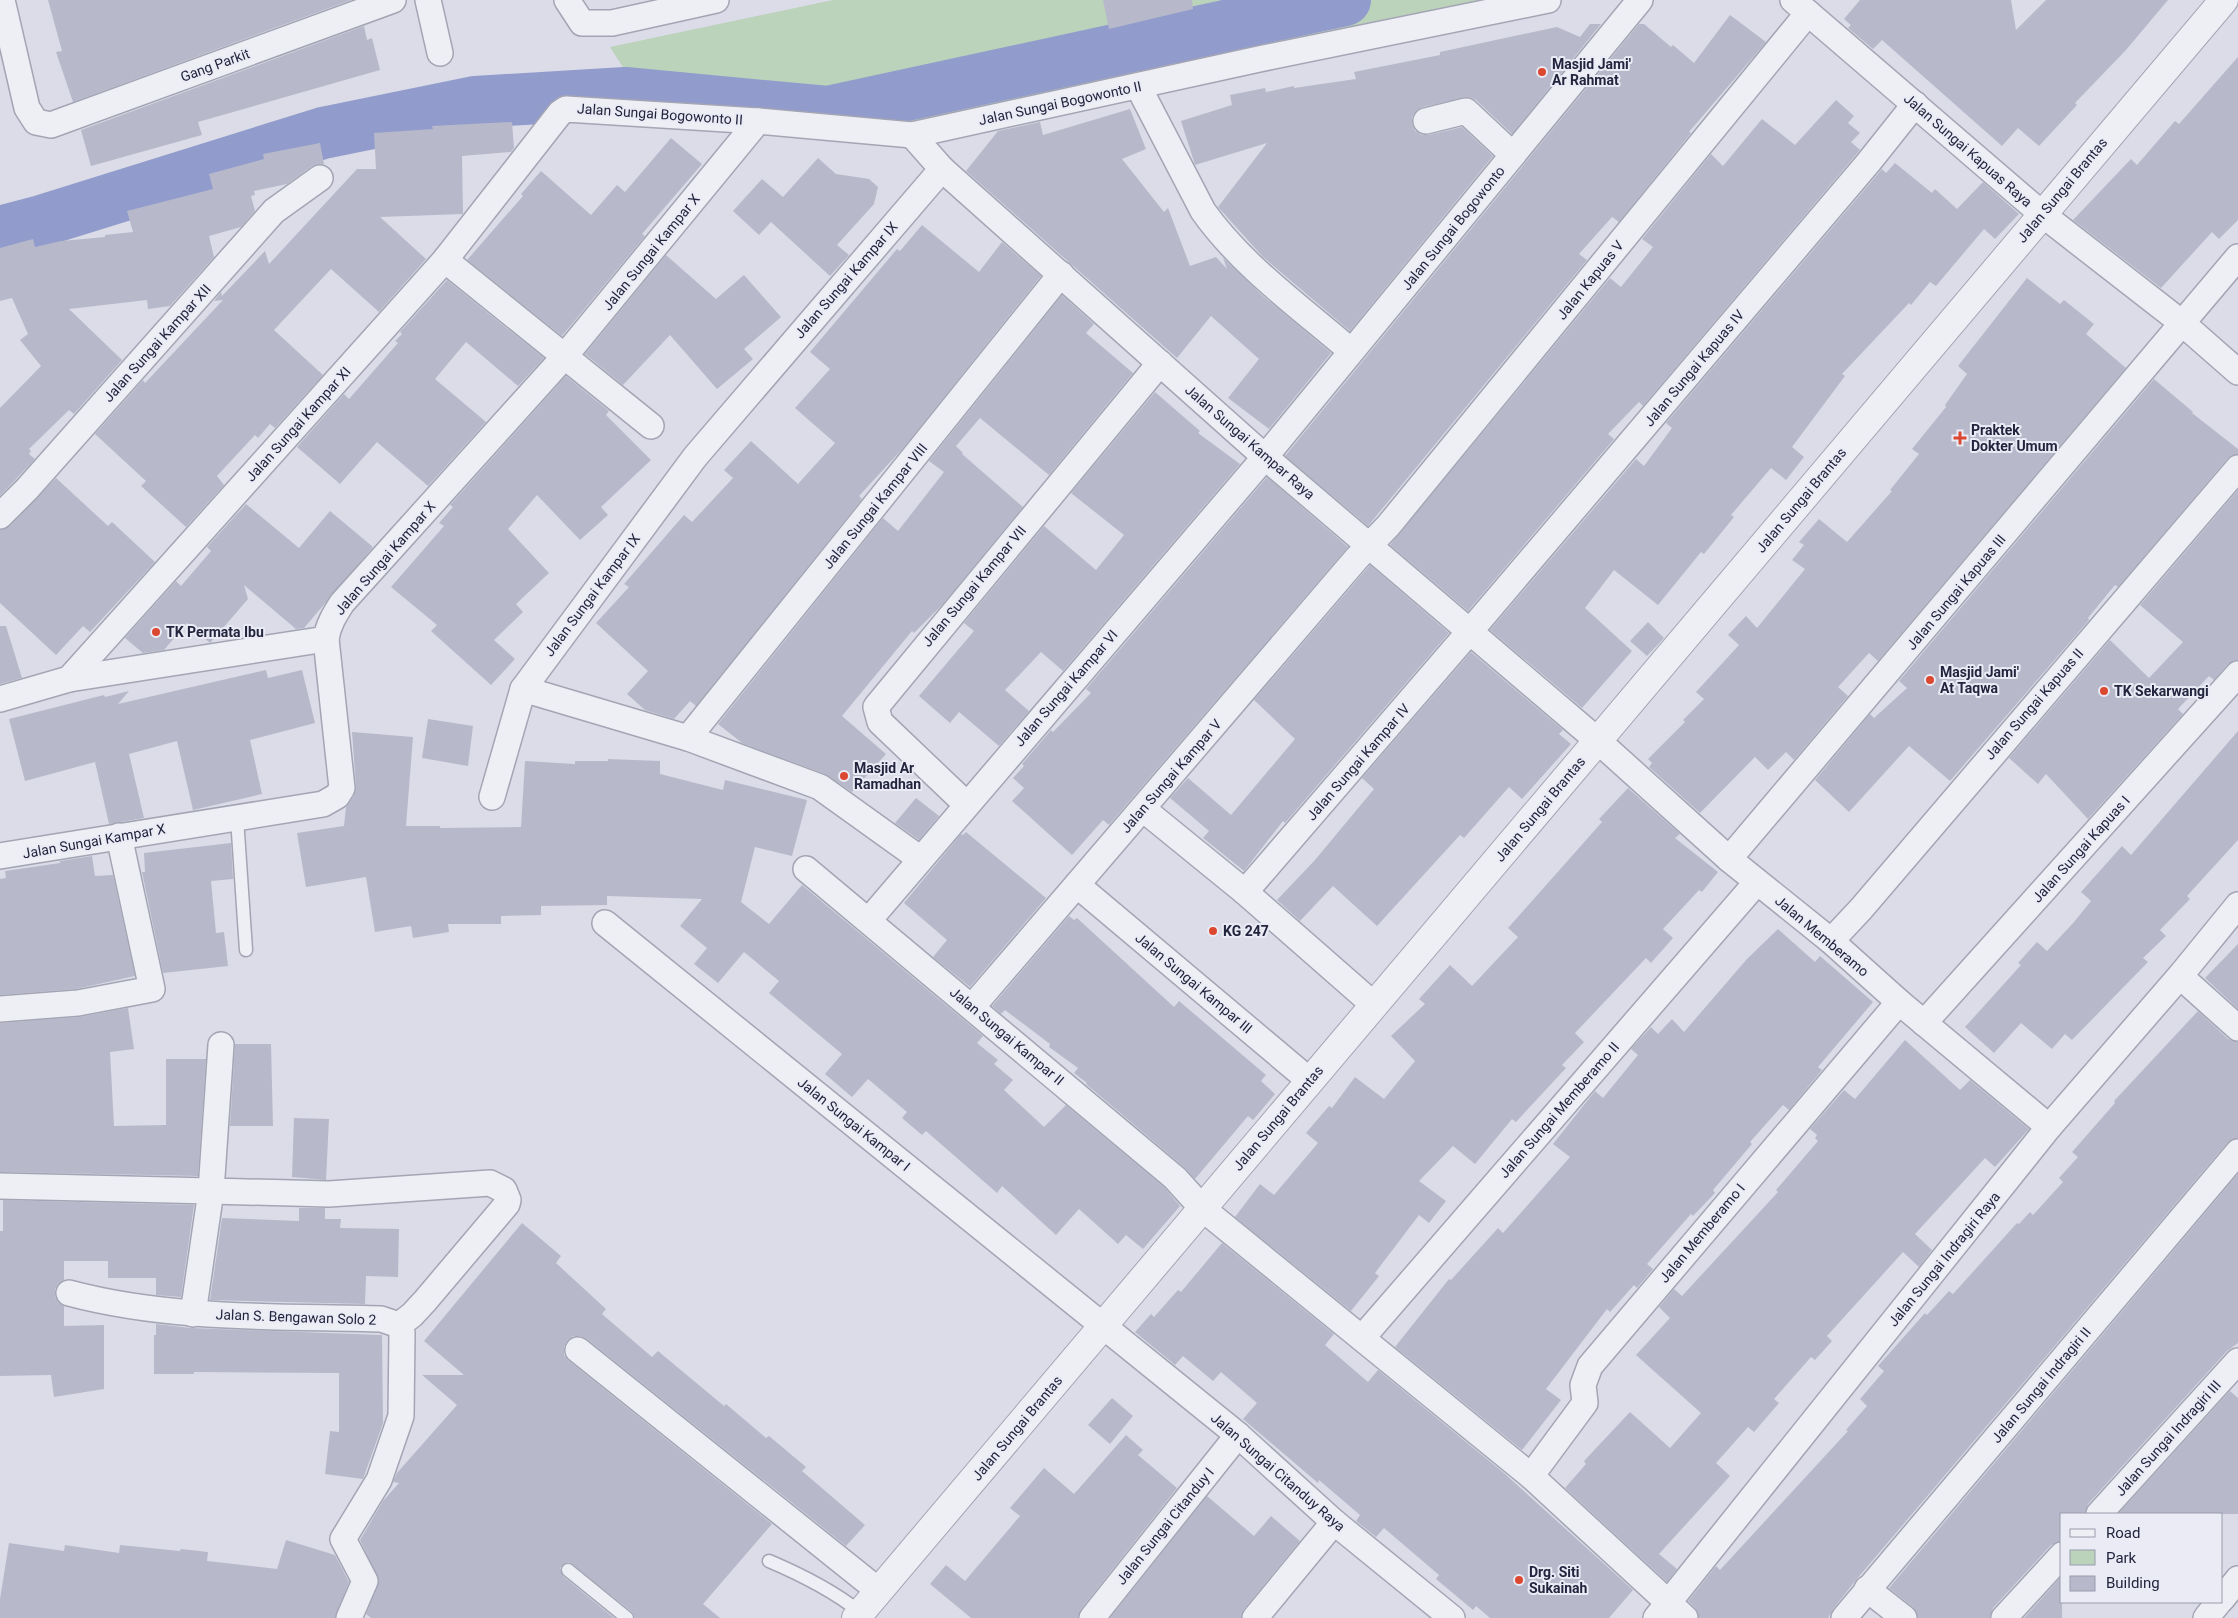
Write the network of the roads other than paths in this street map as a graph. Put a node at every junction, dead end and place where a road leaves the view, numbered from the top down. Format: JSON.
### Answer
{"nodes":[{"id":1,"x":2,"y":0,"type":"edge"},
{"id":2,"x":393,"y":0,"type":"edge"},
{"id":3,"x":428,"y":0,"type":"edge"},
{"id":4,"x":567,"y":0,"type":"edge"},
{"id":5,"x":716,"y":0,"type":"edge"},
{"id":6,"x":1548,"y":0,"type":"edge"},
{"id":7,"x":1640,"y":0,"type":"edge"},
{"id":8,"x":2224,"y":0,"type":"edge"},
{"id":9,"x":1801,"y":7,"type":"edge"},
{"id":10,"x":440,"y":54,"type":"dead end"},
{"id":11,"x":1138,"y":86,"type":"junction"},
{"id":12,"x":1915,"y":104,"type":"junction"},
{"id":13,"x":566,"y":108,"type":"joint"},
{"id":14,"x":758,"y":121,"type":"junction"},
{"id":15,"x":1426,"y":121,"type":"dead end"},
{"id":16,"x":912,"y":135,"type":"junction"},
{"id":17,"x":1513,"y":155,"type":"junction"},
{"id":18,"x":942,"y":169,"type":"junction"},
{"id":19,"x":320,"y":178,"type":"dead end"},
{"id":20,"x":2042,"y":214,"type":"junction"},
{"id":21,"x":2238,"y":257,"type":"edge"},
{"id":22,"x":445,"y":260,"type":"junction"},
{"id":23,"x":1061,"y":274,"type":"junction"},
{"id":24,"x":2182,"y":323,"type":"junction"},
{"id":25,"x":1351,"y":351,"type":"junction"},
{"id":26,"x":564,"y":358,"type":"junction"},
{"id":27,"x":1160,"y":363,"type":"junction"},
{"id":28,"x":2238,"y":372,"type":"edge"},
{"id":29,"x":651,"y":426,"type":"dead end"},
{"id":30,"x":1265,"y":457,"type":"junction"},
{"id":31,"x":2238,"y":468,"type":"edge"},
{"id":32,"x":0,"y":516,"type":"edge"},
{"id":33,"x":1371,"y":546,"type":"junction"},
{"id":34,"x":1470,"y":631,"type":"junction"},
{"id":35,"x":326,"y":639,"type":"junction"},
{"id":36,"x":2238,"y":674,"type":"edge"},
{"id":37,"x":69,"y":679,"type":"junction"},
{"id":38,"x":523,"y":688,"type":"junction"},
{"id":39,"x":0,"y":699,"type":"edge"},
{"id":40,"x":688,"y":738,"type":"junction"},
{"id":41,"x":1598,"y":740,"type":"junction"},
{"id":42,"x":492,"y":797,"type":"dead end"},
{"id":43,"x":966,"y":804,"type":"junction"},
{"id":44,"x":1143,"y":809,"type":"junction"},
{"id":45,"x":237,"y":818,"type":"junction"},
{"id":46,"x":119,"y":836,"type":"junction"},
{"id":47,"x":0,"y":856,"type":"edge"},
{"id":48,"x":919,"y":858,"type":"junction"},
{"id":49,"x":1729,"y":859,"type":"junction"},
{"id":50,"x":806,"y":868,"type":"dead end"},
{"id":51,"x":1757,"y":882,"type":"junction"},
{"id":52,"x":1077,"y":885,"type":"junction"},
{"id":53,"x":1245,"y":892,"type":"junction"},
{"id":54,"x":2238,"y":905,"type":"edge"},
{"id":55,"x":869,"y":920,"type":"junction"},
{"id":56,"x":606,"y":923,"type":"dead end"},
{"id":57,"x":1831,"y":942,"type":"junction"},
{"id":58,"x":246,"y":950,"type":"dead end"},
{"id":59,"x":2180,"y":976,"type":"junction"},
{"id":60,"x":1899,"y":1002,"type":"junction"},
{"id":61,"x":1374,"y":1005,"type":"junction"},
{"id":62,"x":972,"y":1007,"type":"junction"},
{"id":63,"x":0,"y":1009,"type":"edge"},
{"id":64,"x":1924,"y":1023,"type":"junction"},
{"id":65,"x":2238,"y":1028,"type":"edge"},
{"id":66,"x":221,"y":1045,"type":"dead end"},
{"id":67,"x":1310,"y":1081,"type":"junction"},
{"id":68,"x":2049,"y":1127,"type":"junction"},
{"id":69,"x":2238,"y":1152,"type":"edge"},
{"id":70,"x":0,"y":1186,"type":"edge"},
{"id":71,"x":211,"y":1191,"type":"junction"},
{"id":72,"x":1203,"y":1209,"type":"junction"},
{"id":73,"x":69,"y":1293,"type":"dead end"},
{"id":74,"x":193,"y":1314,"type":"junction"},
{"id":75,"x":399,"y":1325,"type":"junction"},
{"id":76,"x":1103,"y":1326,"type":"junction"},
{"id":77,"x":1362,"y":1338,"type":"junction"},
{"id":78,"x":578,"y":1350,"type":"dead end"},
{"id":79,"x":2238,"y":1361,"type":"edge"},
{"id":80,"x":1238,"y":1435,"type":"junction"},
{"id":81,"x":1531,"y":1476,"type":"junction"},
{"id":82,"x":2100,"y":1513,"type":"edge"},
{"id":83,"x":1334,"y":1522,"type":"junction"},
{"id":84,"x":2060,"y":1557,"type":"edge"},
{"id":85,"x":769,"y":1561,"type":"dead end"},
{"id":86,"x":568,"y":1570,"type":"dead end"},
{"id":87,"x":2238,"y":1579,"type":"edge"},
{"id":88,"x":1867,"y":1589,"type":"junction"},
{"id":89,"x":879,"y":1591,"type":"junction"},
{"id":90,"x":2223,"y":1598,"type":"edge"},
{"id":91,"x":2218,"y":1603,"type":"edge"},
{"id":92,"x":1436,"y":1613,"type":"edge"},
{"id":93,"x":1670,"y":1613,"type":"edge"},
{"id":94,"x":858,"y":1615,"type":"edge"},
{"id":95,"x":349,"y":1618,"type":"edge"},
{"id":96,"x":627,"y":1618,"type":"edge"},
{"id":97,"x":1092,"y":1618,"type":"edge"},
{"id":98,"x":1255,"y":1618,"type":"edge"},
{"id":99,"x":1844,"y":1618,"type":"edge"},
{"id":100,"x":1904,"y":1618,"type":"edge"},
{"id":101,"x":2004,"y":1618,"type":"edge"},
{"id":102,"x":2206,"y":1618,"type":"edge"}],
"edges":[{"from":1,"to":2,"type":"street","name":"Gang Parkit"},
{"from":3,"to":10,"type":"street"},
{"from":4,"to":5,"type":"street"},
{"from":6,"to":11,"type":"street","name":"Jalan Sungai Bogowonto II"},
{"from":7,"to":17,"type":"street","name":"Jalan Sungai Bogowonto"},
{"from":8,"to":20,"type":"street","name":"Jalan Sungai Brantas"},
{"from":9,"to":12,"type":"street","name":"Jalan Sungai Kapuas Raya"},
{"from":9,"to":33,"type":"street","name":"Jalan Kapuas V"},
{"from":11,"to":16,"type":"street","name":"Jalan Sungai Bogowonto II"},
{"from":11,"to":25,"type":"street"},
{"from":12,"to":20,"type":"street","name":"Jalan Sungai Kapuas Raya"},
{"from":12,"to":34,"type":"street","name":"Jalan Sungai Kapuas IV"},
{"from":13,"to":14,"type":"street","name":"Jalan Sungai Bogowonto II"},
{"from":13,"to":22,"type":"street","name":"Jalan Sungai Kampar XI"},
{"from":14,"to":16,"type":"street","name":"Jalan Sungai Bogowonto II"},
{"from":14,"to":26,"type":"street","name":"Jalan Sungai Kampar X"},
{"from":15,"to":17,"type":"street"},
{"from":16,"to":18,"type":"street","name":"Jalan Sungai Kampar Raya"},
{"from":17,"to":25,"type":"street","name":"Jalan Sungai Bogowonto"},
{"from":18,"to":23,"type":"street","name":"Jalan Sungai Kampar Raya"},
{"from":18,"to":38,"type":"street","name":"Jalan Sungai Kampar IX"},
{"from":19,"to":32,"type":"street","name":"Jalan Sungai Kampar XII"},
{"from":20,"to":24,"type":"street","name":"Jalan Sungai Kapuas Raya"},
{"from":20,"to":41,"type":"street","name":"Jalan Sungai Brantas"},
{"from":21,"to":24,"type":"street","name":"Jalan Sungai Kapuas III"},
{"from":22,"to":26,"type":"street"},
{"from":22,"to":37,"type":"street","name":"Jalan Sungai Kampar XI"},
{"from":23,"to":27,"type":"street","name":"Jalan Sungai Kampar Raya"},
{"from":23,"to":40,"type":"street","name":"Jalan Sungai Kampar VIII"},
{"from":24,"to":28,"type":"street","name":"Jalan Sungai Kapuas Raya"},
{"from":24,"to":49,"type":"street","name":"Jalan Sungai Kapuas III"},
{"from":25,"to":30,"type":"street","name":"Jalan Sungai Bogowonto"},
{"from":26,"to":29,"type":"street"},
{"from":26,"to":35,"type":"street","name":"Jalan Sungai Kampar X"},
{"from":27,"to":30,"type":"street","name":"Jalan Sungai Kampar Raya"},
{"from":27,"to":43,"type":"street","name":"Jalan Sungai Kampar VII"},
{"from":30,"to":33,"type":"street","name":"Jalan Sungai Kampar Raya"},
{"from":30,"to":43,"type":"street","name":"Jalan Sungai Kampar VI"},
{"from":31,"to":57,"type":"street","name":"Jalan Sungai Kapuas II"},
{"from":33,"to":34,"type":"street","name":"Jalan Sungai Kampar Raya"},
{"from":33,"to":44,"type":"street","name":"Jalan Sungai Kampar V"},
{"from":34,"to":41,"type":"street","name":"Jalan Sungai Kampar Raya"},
{"from":34,"to":53,"type":"street","name":"Jalan Sungai Kampar IV"},
{"from":35,"to":37,"type":"street"},
{"from":35,"to":45,"type":"street","name":"Jalan Sungai Kampar X"},
{"from":36,"to":64,"type":"street","name":"Jalan Sungai Kapuas I"},
{"from":37,"to":39,"type":"street"},
{"from":38,"to":40,"type":"street"},
{"from":38,"to":42,"type":"street"},
{"from":40,"to":48,"type":"street"},
{"from":41,"to":49,"type":"street","name":"Jalan Memberamo"},
{"from":41,"to":61,"type":"street","name":"Jalan Sungai Brantas"},
{"from":43,"to":48,"type":"street","name":"Jalan Sungai Kampar VI"},
{"from":44,"to":52,"type":"street","name":"Jalan Sungai Kampar V"},
{"from":44,"to":53,"type":"street"},
{"from":45,"to":46,"type":"street","name":"Jalan Sungai Kampar X"},
{"from":45,"to":58,"type":"lane"},
{"from":46,"to":47,"type":"street","name":"Jalan Sungai Kampar X"},
{"from":46,"to":63,"type":"street"},
{"from":48,"to":55,"type":"street","name":"Jalan Sungai Kampar VI"},
{"from":49,"to":51,"type":"street","name":"Jalan Memberamo"},
{"from":50,"to":55,"type":"street","name":"Jalan Sungai Kampar II"},
{"from":51,"to":57,"type":"street","name":"Jalan Memberamo"},
{"from":51,"to":77,"type":"street","name":"Jalan Sungai Memberamo II"},
{"from":52,"to":62,"type":"street","name":"Jalan Sungai Kampar V"},
{"from":52,"to":67,"type":"street","name":"Jalan Sungai Kampar III"},
{"from":53,"to":61,"type":"street"},
{"from":54,"to":59,"type":"street","name":"Jalan Sungai Indragiri Raya"},
{"from":55,"to":62,"type":"street","name":"Jalan Sungai Kampar II"},
{"from":56,"to":76,"type":"street","name":"Jalan Sungai Kampar I"},
{"from":57,"to":60,"type":"street","name":"Jalan Memberamo"},
{"from":59,"to":65,"type":"street"},
{"from":59,"to":68,"type":"street","name":"Jalan Sungai Indragiri Raya"},
{"from":60,"to":64,"type":"street","name":"Jalan Memberamo"},
{"from":60,"to":81,"type":"street","name":"Jalan Memberamo I"},
{"from":61,"to":67,"type":"street","name":"Jalan Sungai Brantas"},
{"from":62,"to":72,"type":"street","name":"Jalan Sungai Kampar II"},
{"from":64,"to":68,"type":"street","name":"Jalan Memberamo"},
{"from":66,"to":71,"type":"street"},
{"from":67,"to":72,"type":"street","name":"Jalan Sungai Brantas"},
{"from":68,"to":93,"type":"street","name":"Jalan Sungai Indragiri Raya"},
{"from":69,"to":88,"type":"street","name":"Jalan Sungai Indragiri II"},
{"from":70,"to":71,"type":"street"},
{"from":71,"to":74,"type":"street"},
{"from":71,"to":75,"type":"street"},
{"from":72,"to":76,"type":"street","name":"Jalan Sungai Brantas"},
{"from":72,"to":77,"type":"street","name":"Jalan Sungai Kampar II"},
{"from":73,"to":74,"type":"street","name":"Jalan S. Bengawan Solo 2"},
{"from":74,"to":75,"type":"street","name":"Jalan S. Bengawan Solo 2"},
{"from":75,"to":95,"type":"street"},
{"from":76,"to":80,"type":"street","name":"Jalan Sungai Citanduy Raya"},
{"from":76,"to":89,"type":"street","name":"Jalan Sungai Brantas"},
{"from":77,"to":81,"type":"street","name":"Jalan Sungai Kampar II"},
{"from":78,"to":89,"type":"street"},
{"from":79,"to":82,"type":"street","name":"Jalan Sungai Indragiri III"},
{"from":80,"to":83,"type":"street","name":"Jalan Sungai Citanduy Raya"},
{"from":80,"to":97,"type":"street","name":"Jalan Sungai Citanduy I"},
{"from":81,"to":93,"type":"street","name":"Jalan Sungai Kampar II"},
{"from":83,"to":92,"type":"street","name":"Jalan Sungai Citanduy Raya"},
{"from":83,"to":98,"type":"street"},
{"from":84,"to":101,"type":"street"},
{"from":85,"to":94,"type":"lane"},
{"from":86,"to":96,"type":"lane"},
{"from":87,"to":90,"type":"street"},
{"from":88,"to":99,"type":"street","name":"Jalan Sungai Indragiri II"},
{"from":88,"to":100,"type":"street"},
{"from":89,"to":94,"type":"street","name":"Jalan Sungai Brantas"},
{"from":91,"to":102,"type":"street"}]}
